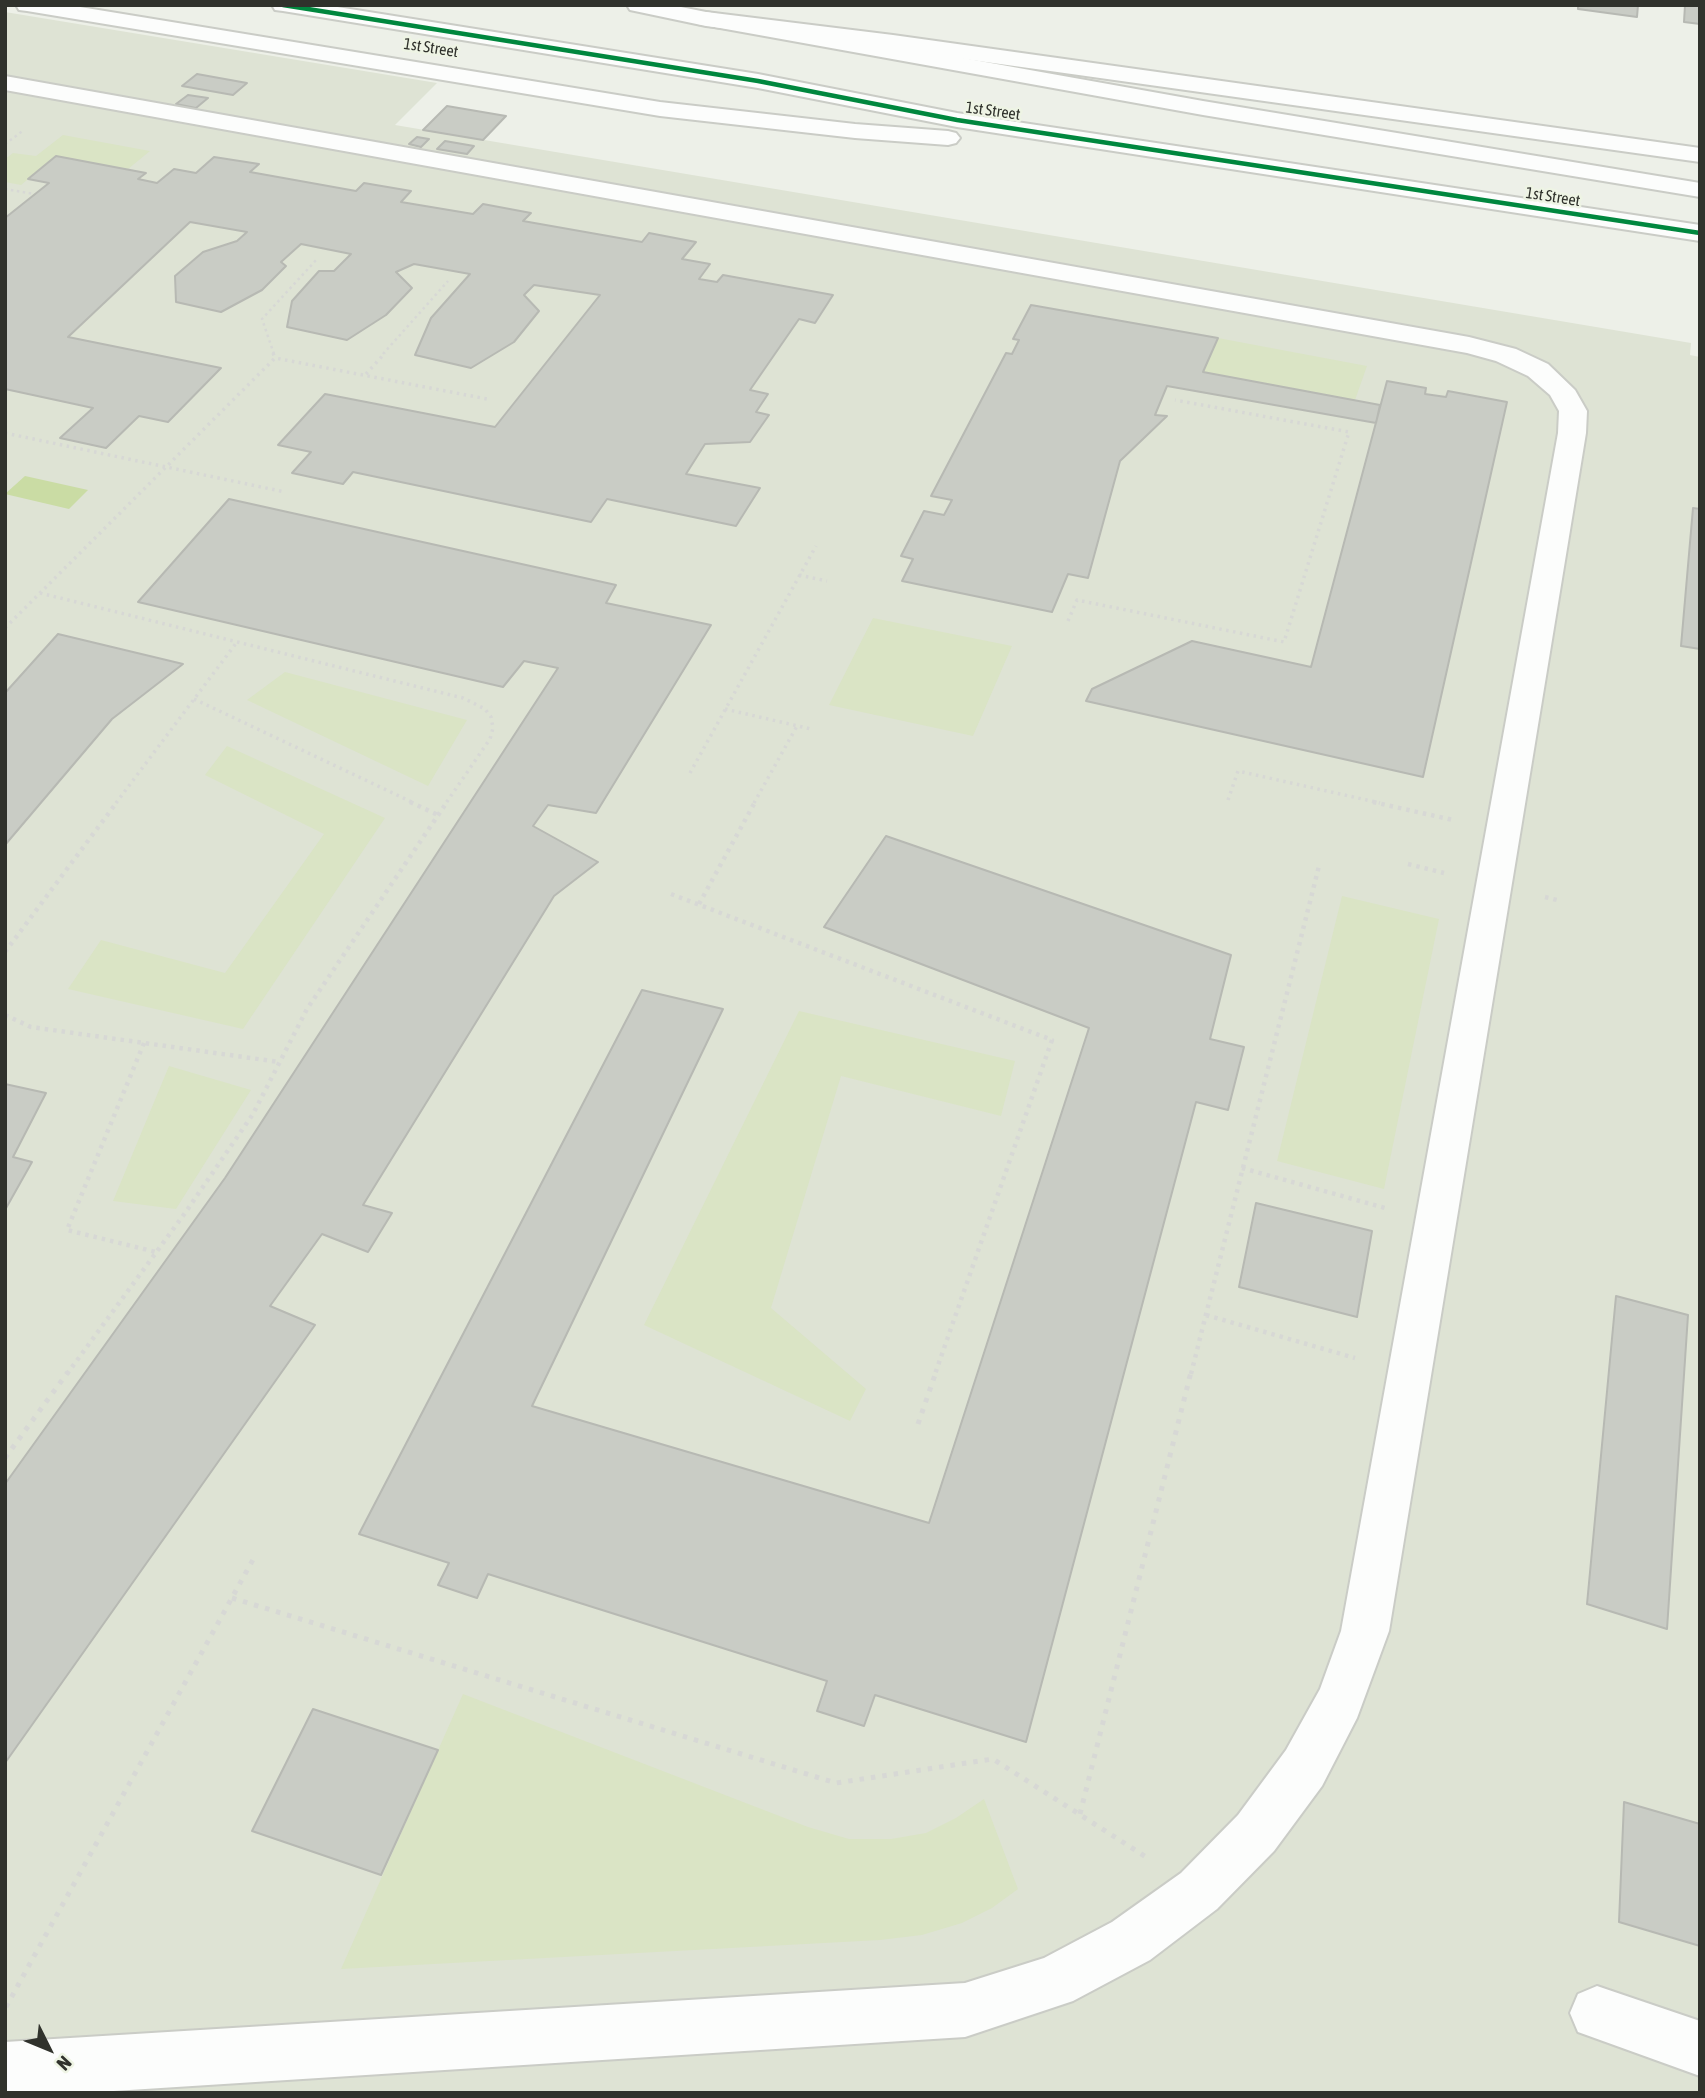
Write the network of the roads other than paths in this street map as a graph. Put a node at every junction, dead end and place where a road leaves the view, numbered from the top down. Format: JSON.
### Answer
{"nodes":[{"id":1,"x":27,"y":5,"type":"edge"},
{"id":2,"x":156,"y":5,"type":"edge"},
{"id":3,"x":284,"y":5,"type":"edge"},
{"id":4,"x":406,"y":5,"type":"edge"},
{"id":5,"x":638,"y":5,"type":"edge"},
{"id":6,"x":706,"y":19,"type":"junction"},
{"id":7,"x":852,"y":77,"type":"dead end"},
{"id":8,"x":5,"y":83,"type":"edge"},
{"id":9,"x":963,"y":110,"type":"junction"},
{"id":10,"x":1132,"y":146,"type":"junction"},
{"id":11,"x":1700,"y":155,"type":"edge"},
{"id":12,"x":1700,"y":190,"type":"edge"},
{"id":13,"x":1700,"y":233,"type":"edge"},
{"id":14,"x":1597,"y":2013,"type":"dead end"},
{"id":15,"x":1700,"y":2049,"type":"edge"},
{"id":16,"x":5,"y":2070,"type":"edge"}],
"edges":[{"from":1,"to":10,"type":"main road"},
{"from":2,"to":9,"type":"main road","name":"1st Street"},
{"from":3,"to":9,"type":"main road","name":"1st Street"},
{"from":4,"to":7,"type":"main road"},
{"from":5,"to":6,"type":"main road"},
{"from":6,"to":11,"type":"main road"},
{"from":6,"to":12,"type":"main road"},
{"from":8,"to":16,"type":"main road"},
{"from":9,"to":10,"type":"main road","name":"1st Street"},
{"from":10,"to":13,"type":"main road","name":"1st Street"},
{"from":14,"to":15,"type":"main road"}]}
